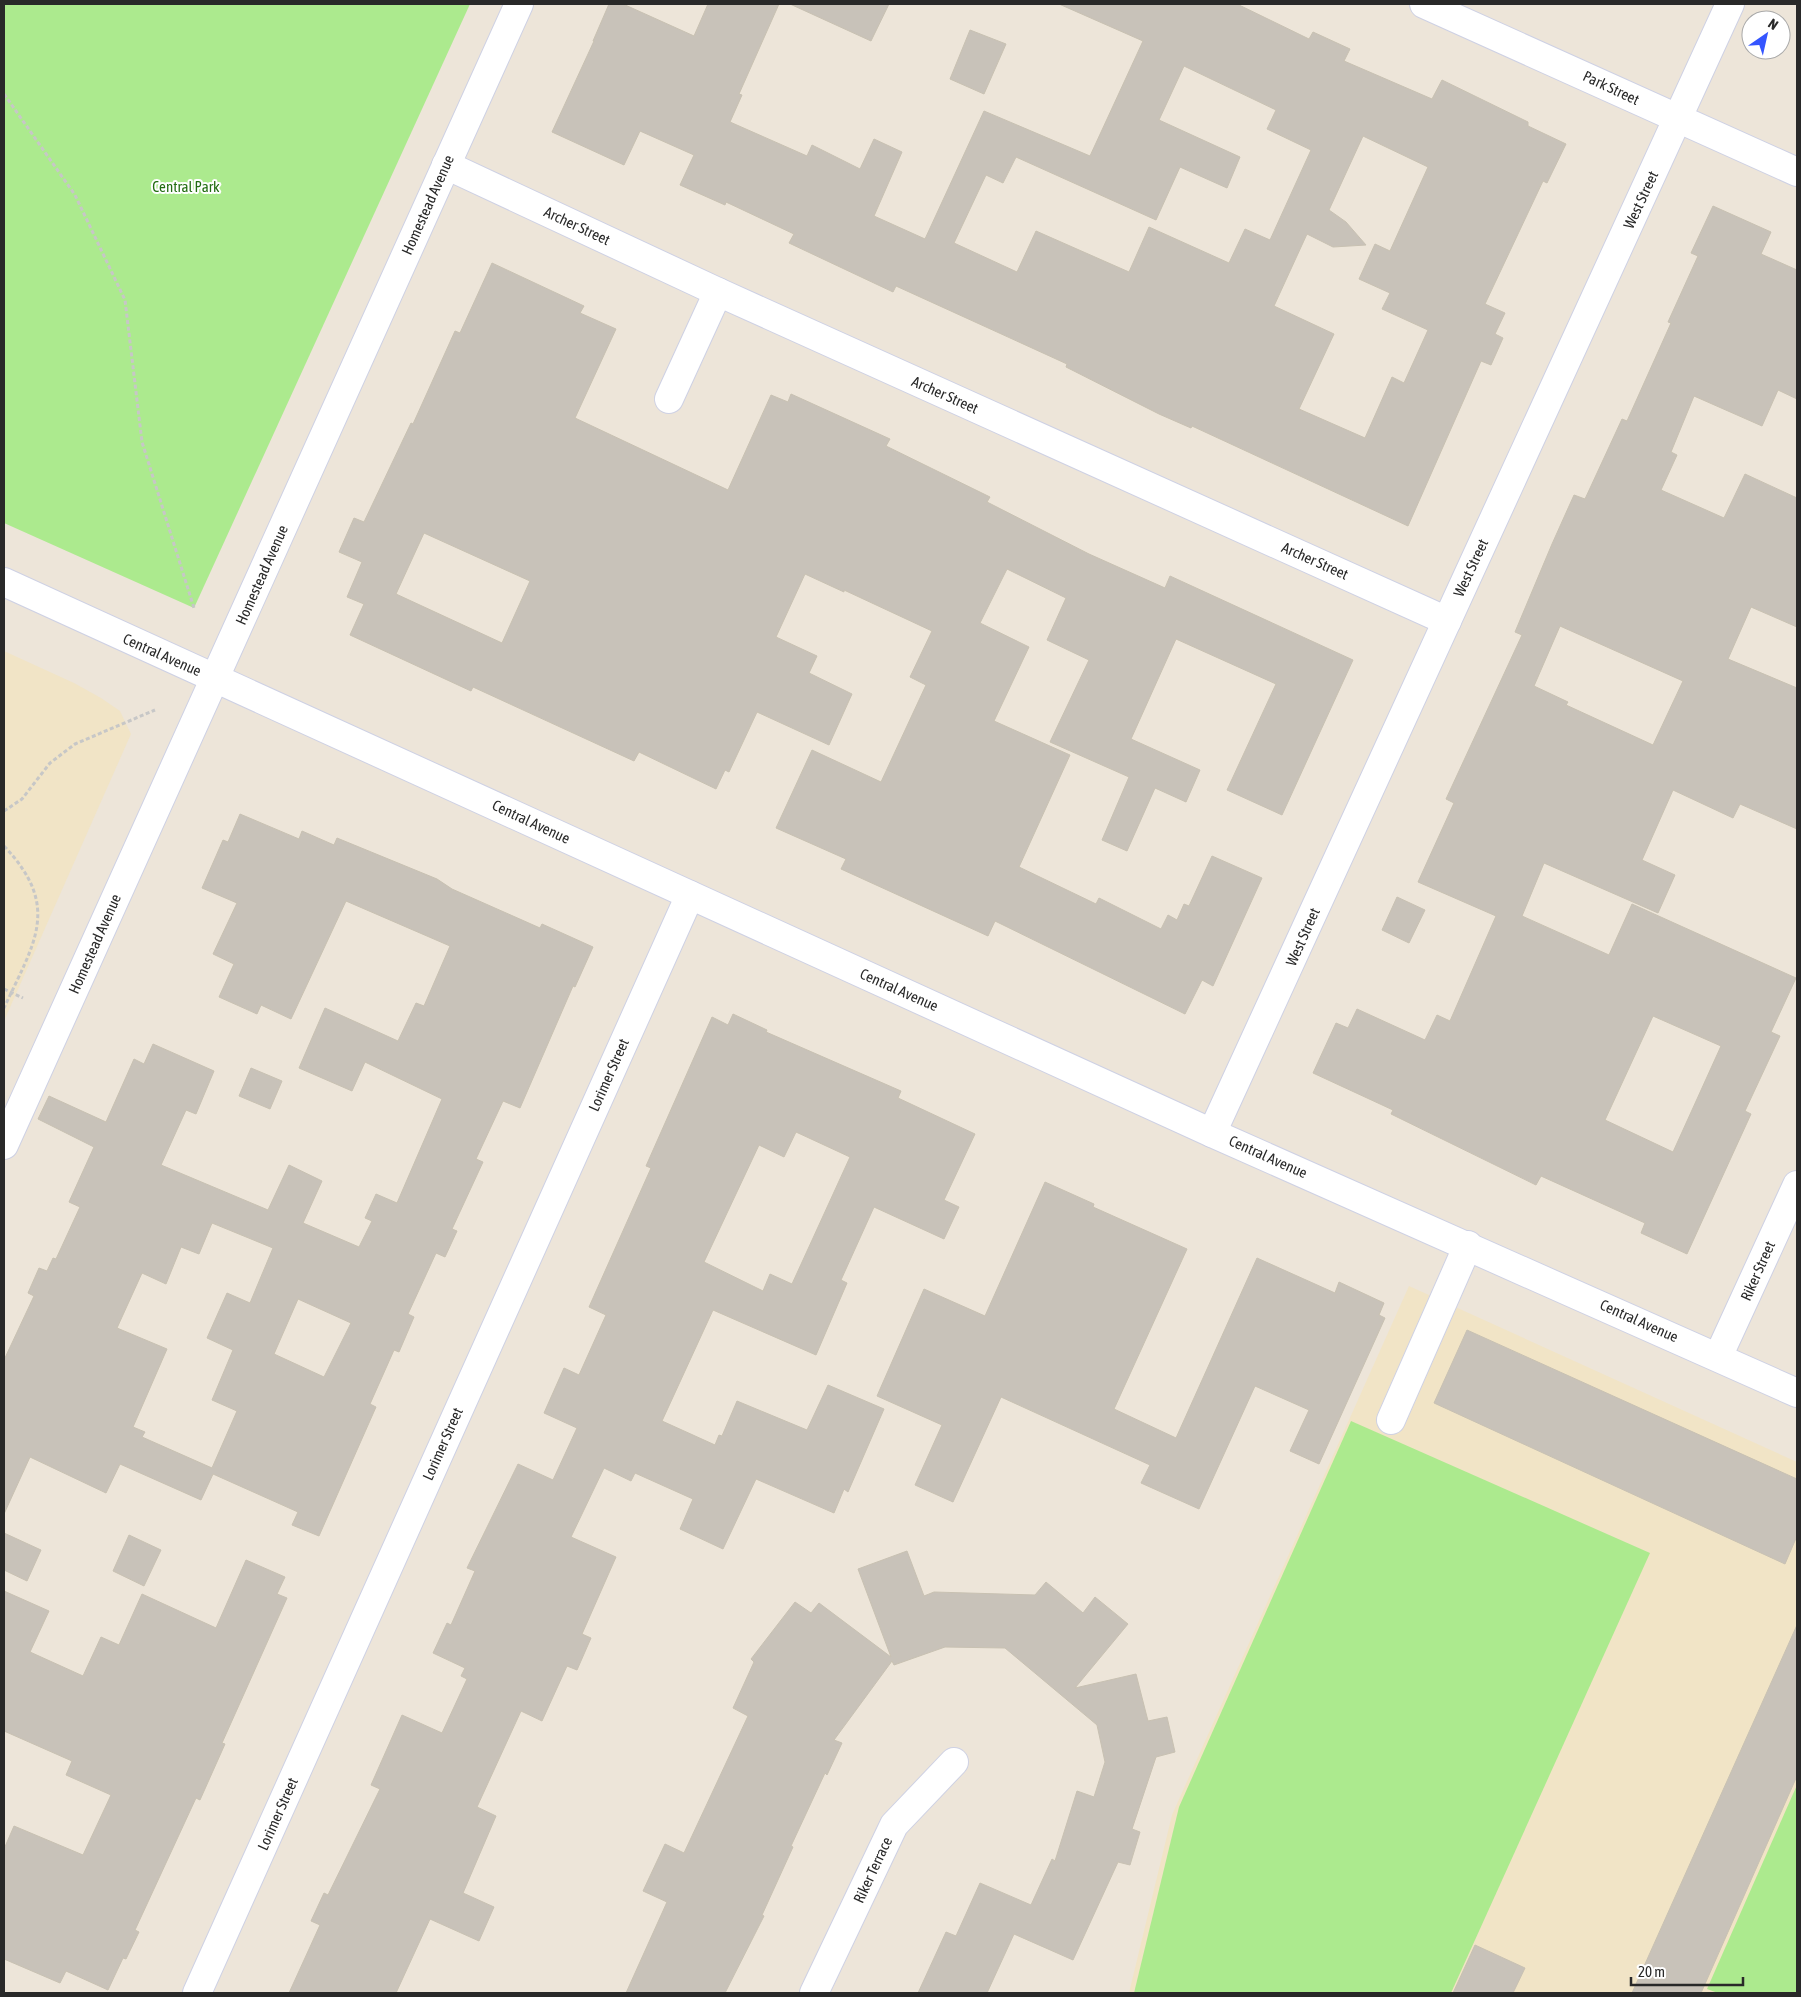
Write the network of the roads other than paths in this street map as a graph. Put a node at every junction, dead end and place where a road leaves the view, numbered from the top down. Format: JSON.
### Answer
{"nodes":[{"id":1,"x":519,"y":4,"type":"edge"},
{"id":2,"x":1424,"y":4,"type":"edge"},
{"id":3,"x":1730,"y":4,"type":"edge"},
{"id":4,"x":1678,"y":119,"type":"junction"},
{"id":5,"x":446,"y":165,"type":"junction"},
{"id":6,"x":1797,"y":172,"type":"edge"},
{"id":7,"x":718,"y":292,"type":"junction"},
{"id":8,"x":669,"y":399,"type":"dead end"},
{"id":9,"x":4,"y":582,"type":"edge"},
{"id":10,"x":1447,"y":621,"type":"junction"},
{"id":11,"x":216,"y":678,"type":"junction"},
{"id":12,"x":690,"y":895,"type":"junction"},
{"id":13,"x":1212,"y":1133,"type":"junction"},
{"id":14,"x":4,"y":1145,"type":"edge"},
{"id":15,"x":1797,"y":1185,"type":"edge"},
{"id":16,"x":1468,"y":1245,"type":"junction"},
{"id":17,"x":1718,"y":1357,"type":"junction"},
{"id":18,"x":1797,"y":1392,"type":"edge"},
{"id":19,"x":1391,"y":1420,"type":"dead end"},
{"id":20,"x":954,"y":1762,"type":"dead end"},
{"id":21,"x":197,"y":1993,"type":"edge"},
{"id":22,"x":814,"y":1993,"type":"edge"}],
"edges":[{"from":1,"to":5,"type":"street","name":"Homestead Avenue"},
{"from":2,"to":4,"type":"street","name":"Park Street"},
{"from":3,"to":4,"type":"street","name":"West Street"},
{"from":4,"to":6,"type":"street","name":"Park Street"},
{"from":4,"to":10,"type":"street","name":"West Street"},
{"from":5,"to":7,"type":"street","name":"Archer Street"},
{"from":5,"to":11,"type":"street","name":"Homestead Avenue"},
{"from":7,"to":8,"type":"street"},
{"from":7,"to":10,"type":"street","name":"Archer Street"},
{"from":9,"to":11,"type":"street","name":"Central Avenue"},
{"from":10,"to":13,"type":"street","name":"West Street"},
{"from":11,"to":12,"type":"street","name":"Central Avenue"},
{"from":11,"to":14,"type":"street","name":"Homestead Avenue"},
{"from":12,"to":13,"type":"street","name":"Central Avenue"},
{"from":12,"to":21,"type":"street","name":"Lorimer Street"},
{"from":13,"to":16,"type":"street","name":"Central Avenue"},
{"from":15,"to":17,"type":"street","name":"Riker Street"},
{"from":16,"to":17,"type":"street","name":"Central Avenue"},
{"from":16,"to":19,"type":"street"},
{"from":17,"to":18,"type":"street","name":"Central Avenue"},
{"from":20,"to":22,"type":"street","name":"Riker Terrace"}]}
